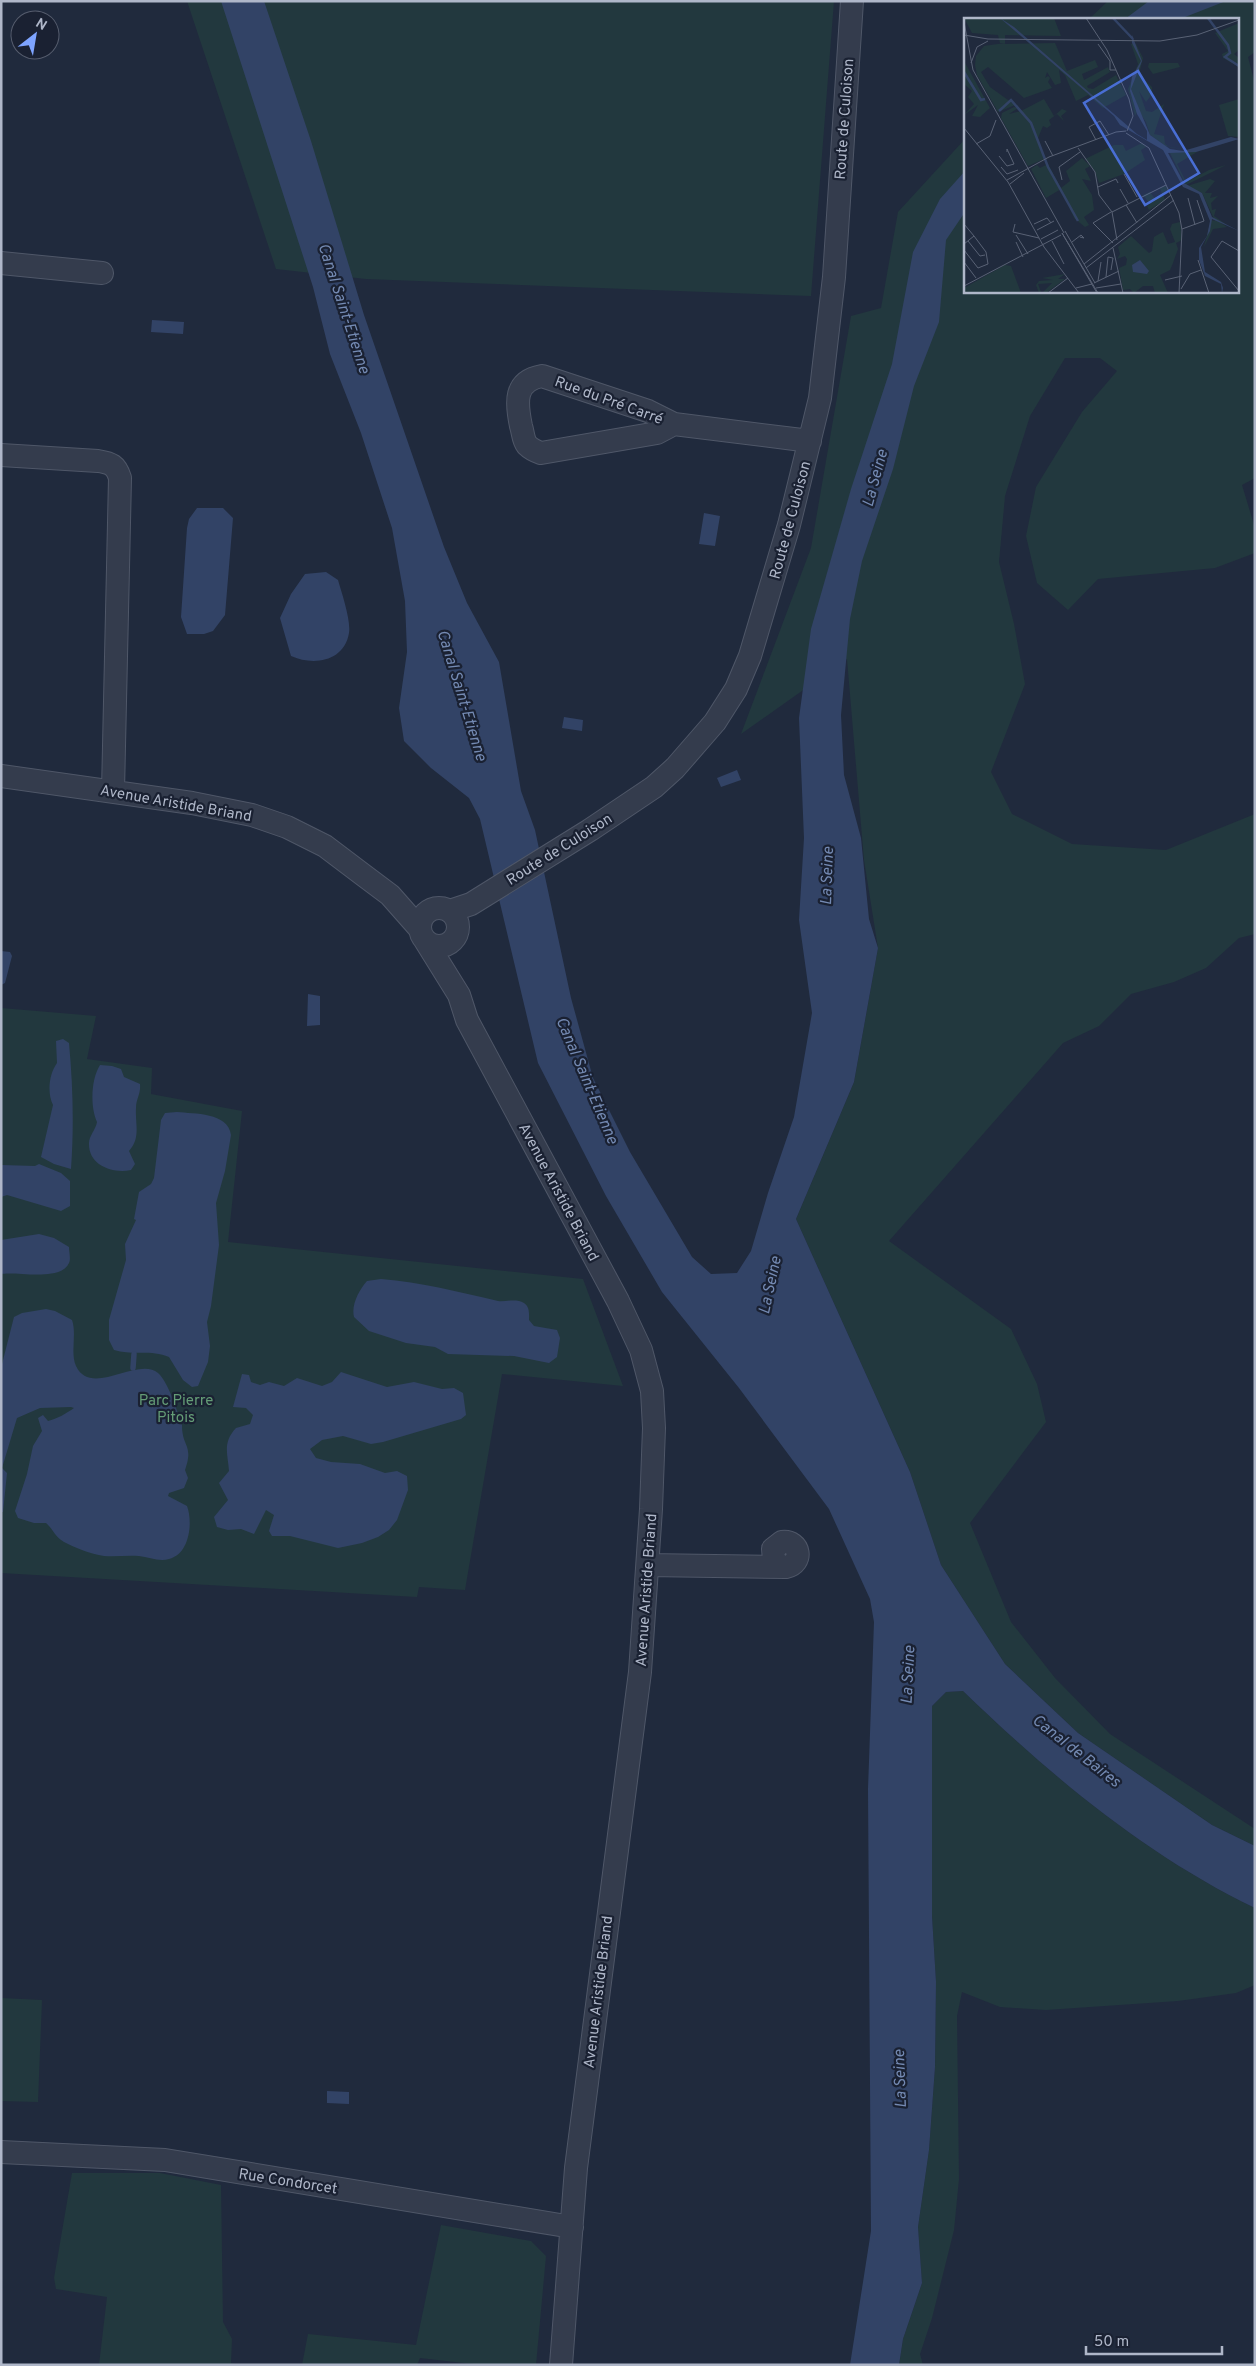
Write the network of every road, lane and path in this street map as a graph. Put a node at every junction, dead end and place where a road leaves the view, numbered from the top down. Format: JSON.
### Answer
{"nodes":[{"id":1,"x":852,"y":1,"type":"edge"},
{"id":2,"x":1,"y":262,"type":"edge"},
{"id":3,"x":102,"y":273,"type":"dead end"},
{"id":4,"x":674,"y":424,"type":"junction"},
{"id":5,"x":810,"y":441,"type":"junction"},
{"id":6,"x":1,"y":455,"type":"edge"},
{"id":7,"x":1,"y":776,"type":"edge"},
{"id":8,"x":113,"y":792,"type":"junction"},
{"id":9,"x":439,"y":925,"type":"junction"},
{"id":10,"x":459,"y":995,"type":"junction"},
{"id":11,"x":648,"y":1565,"type":"junction"},
{"id":12,"x":780,"y":1566,"type":"dead end"},
{"id":13,"x":1,"y":2152,"type":"edge"},
{"id":14,"x":572,"y":2227,"type":"junction"},
{"id":15,"x":561,"y":2365,"type":"edge"}],
"edges":[{"from":1,"to":5,"type":"street","name":"Route de Culoison"},
{"from":2,"to":3,"type":"street"},
{"from":4,"to":4,"type":"street","name":"Rue du Pré Carré"},
{"from":4,"to":5,"type":"street","name":"Rue du Pré Carré"},
{"from":5,"to":9,"type":"street","name":"Route de Culoison"},
{"from":6,"to":8,"type":"street"},
{"from":7,"to":8,"type":"street","name":"Avenue Aristide Briand"},
{"from":8,"to":9,"type":"street","name":"Avenue Aristide Briand"},
{"from":9,"to":10,"type":"street","name":"Avenue Aristide Briand"},
{"from":9,"to":10,"type":"street","name":"Avenue Aristide Briand"},
{"from":10,"to":11,"type":"street","name":"Avenue Aristide Briand"},
{"from":11,"to":12,"type":"street"},
{"from":11,"to":14,"type":"street","name":"Avenue Aristide Briand"},
{"from":13,"to":14,"type":"street","name":"Rue Condorcet"},
{"from":14,"to":15,"type":"street","name":"Avenue Aristide Briand"}]}
